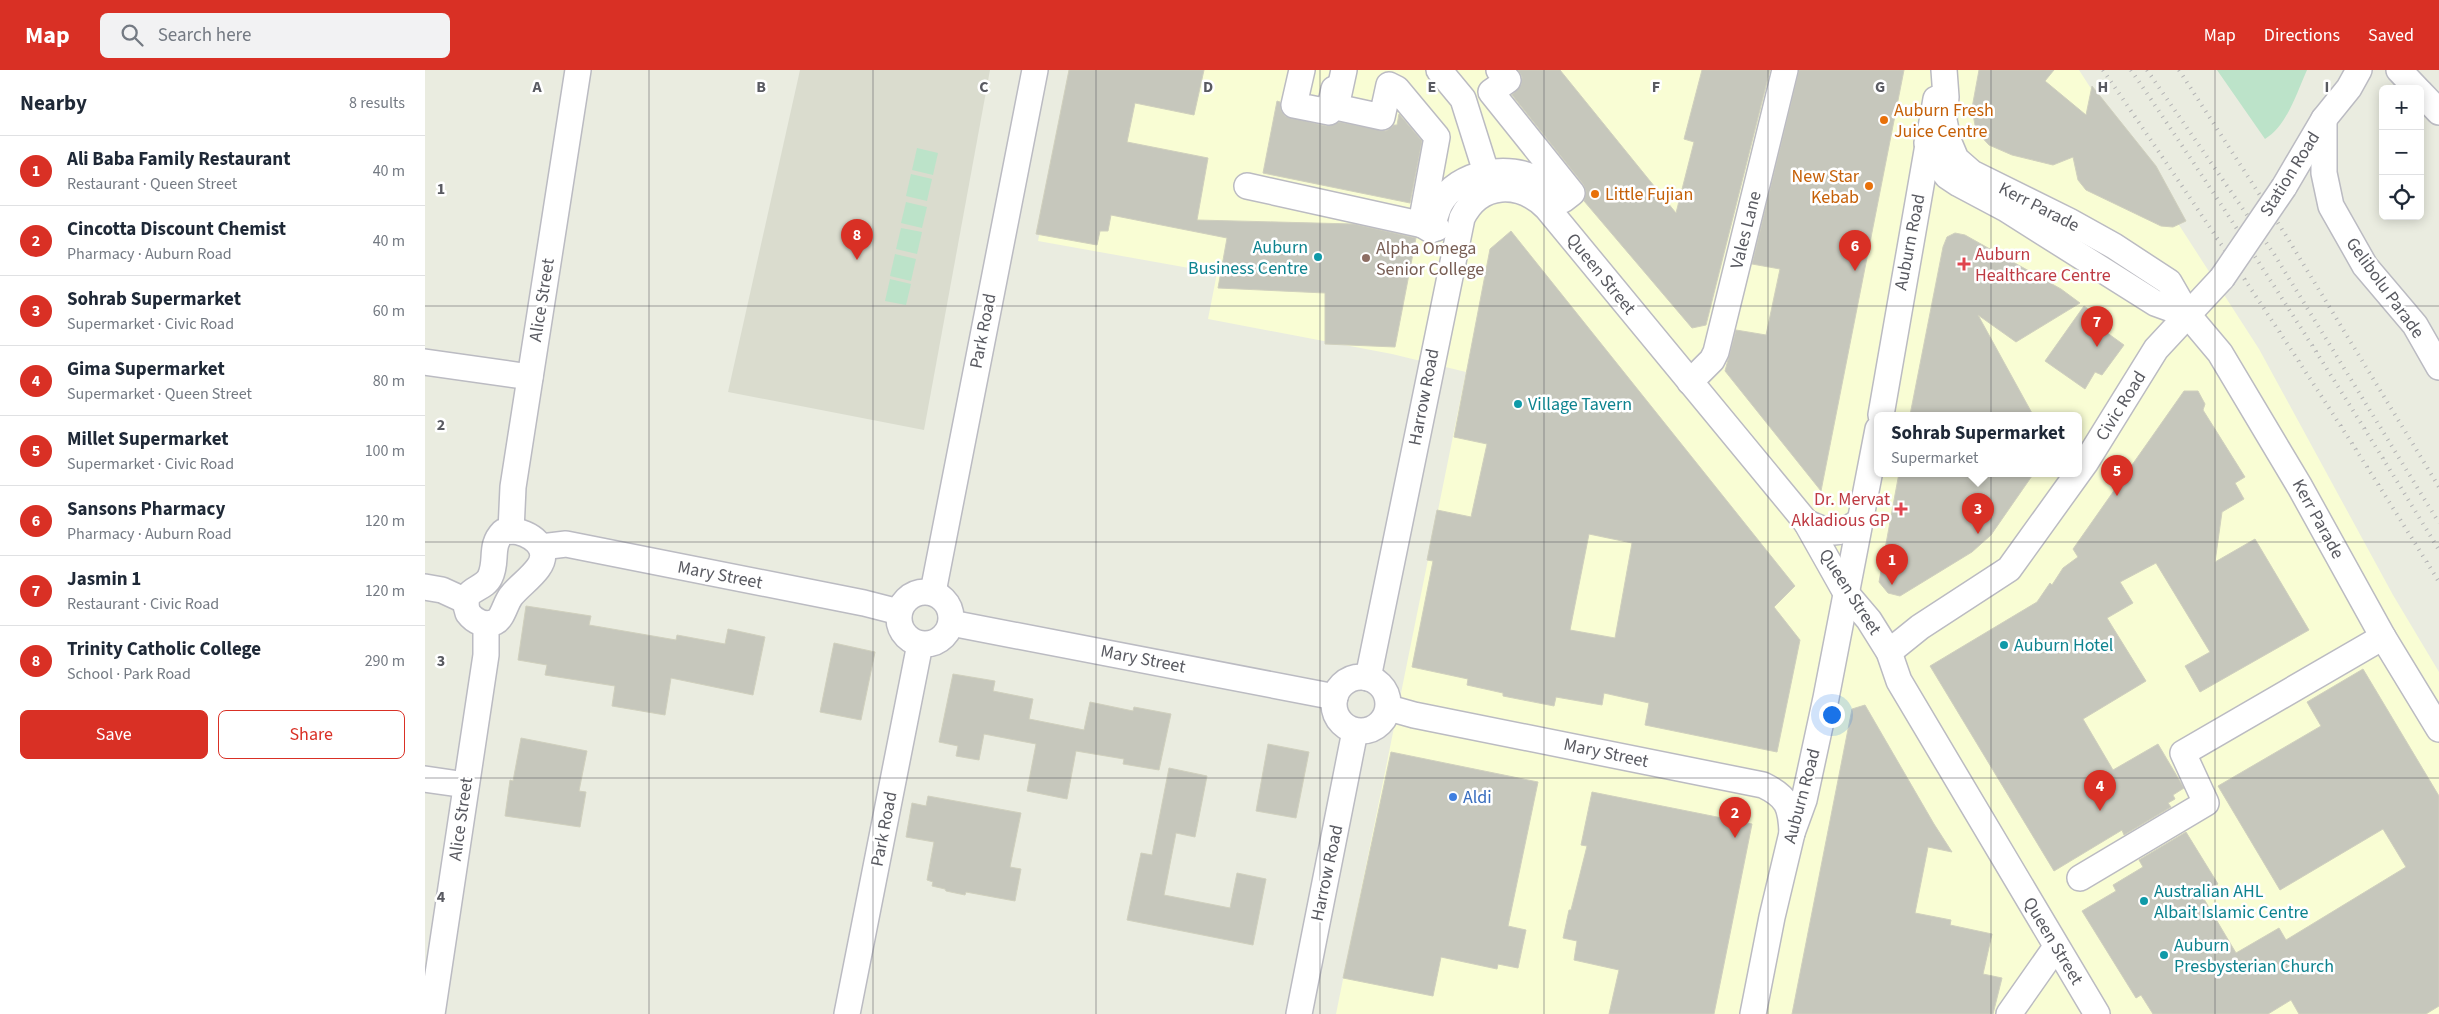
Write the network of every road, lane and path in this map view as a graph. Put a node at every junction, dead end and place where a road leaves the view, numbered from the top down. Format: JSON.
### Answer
{"nodes":[{"id":1,"x":577,"y":70,"type":"edge"},
{"id":2,"x":1035,"y":70,"type":"edge"},
{"id":3,"x":1302,"y":70,"type":"edge"},
{"id":4,"x":1339,"y":70,"type":"edge"},
{"id":5,"x":1344,"y":70,"type":"edge"},
{"id":6,"x":1439,"y":70,"type":"edge"},
{"id":7,"x":1499,"y":70,"type":"edge"},
{"id":8,"x":1785,"y":70,"type":"edge"},
{"id":9,"x":1943,"y":70,"type":"edge"},
{"id":10,"x":2359,"y":70,"type":"edge"},
{"id":11,"x":2399,"y":70,"type":"edge"},
{"id":12,"x":2413,"y":85,"type":"edge"},
{"id":13,"x":2424,"y":96,"type":"edge"},
{"id":14,"x":2439,"y":112,"type":"edge"},
{"id":15,"x":2324,"y":120,"type":"junction"},
{"id":16,"x":1927,"y":142,"type":"junction"},
{"id":17,"x":1486,"y":172,"type":"junction"},
{"id":18,"x":1959,"y":184,"type":"junction"},
{"id":19,"x":1247,"y":186,"type":"dead end"},
{"id":20,"x":1918,"y":205,"type":"junction"},
{"id":21,"x":1547,"y":208,"type":"joint"},
{"id":22,"x":1426,"y":226,"type":"junction"},
{"id":23,"x":1458,"y":233,"type":"junction"},
{"id":24,"x":2223,"y":278,"type":"joint"},
{"id":25,"x":2188,"y":315,"type":"junction"},
{"id":26,"x":425,"y":362,"type":"edge"},
{"id":27,"x":2439,"y":367,"type":"edge"},
{"id":28,"x":530,"y":377,"type":"junction"},
{"id":29,"x":1690,"y":382,"type":"junction"},
{"id":30,"x":1881,"y":412,"type":"edge"},
{"id":31,"x":1874,"y":449,"type":"edge"},
{"id":32,"x":2082,"y":468,"type":"edge"},
{"id":33,"x":2075,"y":477,"type":"edge"},
{"id":34,"x":1860,"y":521,"type":"junction"},
{"id":35,"x":1806,"y":522,"type":"junction"},
{"id":36,"x":511,"y":531,"type":"junction"},
{"id":37,"x":541,"y":546,"type":"junction"},
{"id":38,"x":425,"y":587,"type":"edge"},
{"id":39,"x":933,"y":592,"type":"junction"},
{"id":40,"x":1846,"y":593,"type":"junction"},
{"id":41,"x":466,"y":601,"type":"junction"},
{"id":42,"x":899,"y":612,"type":"junction"},
{"id":43,"x":951,"y":622,"type":"junction"},
{"id":44,"x":486,"y":624,"type":"junction"},
{"id":45,"x":2383,"y":637,"type":"junction"},
{"id":46,"x":920,"y":644,"type":"junction"},
{"id":47,"x":1889,"y":652,"type":"junction"},
{"id":48,"x":1368,"y":678,"type":"junction"},
{"id":49,"x":1335,"y":697,"type":"junction"},
{"id":50,"x":1389,"y":708,"type":"junction"},
{"id":51,"x":2439,"y":729,"type":"edge"},
{"id":52,"x":1355,"y":731,"type":"junction"},
{"id":53,"x":425,"y":779,"type":"edge"},
{"id":54,"x":466,"y":785,"type":"junction"},
{"id":55,"x":1792,"y":833,"type":"junction"},
{"id":56,"x":2080,"y":878,"type":"dead end"},
{"id":57,"x":2056,"y":947,"type":"junction"},
{"id":58,"x":432,"y":1014,"type":"edge"},
{"id":59,"x":847,"y":1014,"type":"edge"},
{"id":60,"x":1299,"y":1014,"type":"edge"},
{"id":61,"x":1753,"y":1014,"type":"edge"},
{"id":62,"x":2009,"y":1014,"type":"edge"},
{"id":63,"x":2097,"y":1014,"type":"edge"}],
"edges":[{"from":1,"to":28,"type":"street","name":"Alice Street"},
{"from":2,"to":39,"type":"street","name":"Park Road"},
{"from":3,"to":4,"type":"street"},
{"from":5,"to":22,"type":"street"},
{"from":6,"to":17,"type":"street"},
{"from":7,"to":17,"type":"street"},
{"from":8,"to":29,"type":"street","name":"Vales Lane"},
{"from":9,"to":16,"type":"street","name":"Auburn Road"},
{"from":9,"to":25,"type":"street","name":"Kerr Parade"},
{"from":10,"to":15,"type":"street","name":"Station Road"},
{"from":11,"to":12,"type":"street"},
{"from":13,"to":14,"type":"street"},
{"from":15,"to":24,"type":"street","name":"Station Road","bridge":true},
{"from":15,"to":27,"type":"street","name":"Gelibolu Parade"},
{"from":16,"to":18,"type":"street","name":"Kerr Parade"},
{"from":16,"to":20,"type":"street","name":"Auburn Road"},
{"from":17,"to":22,"type":"street"},
{"from":18,"to":20,"type":"street"},
{"from":18,"to":25,"type":"street","name":"Kerr Parade"},
{"from":19,"to":22,"type":"street"},
{"from":20,"to":30,"type":"street","name":"Auburn Road"},
{"from":21,"to":23,"type":"street","name":"Harrow Road"},
{"from":21,"to":29,"type":"street","name":"Queen Street"},
{"from":22,"to":23,"type":"street"},
{"from":23,"to":48,"type":"street","name":"Harrow Road"},
{"from":24,"to":25,"type":"street","name":"Civic Road"},
{"from":25,"to":32,"type":"street","name":"Civic Road"},
{"from":25,"to":45,"type":"street","name":"Kerr Parade"},
{"from":26,"to":28,"type":"street"},
{"from":28,"to":36,"type":"street","name":"Alice Street"},
{"from":29,"to":35,"type":"street","name":"Queen Street"},
{"from":31,"to":34,"type":"street","name":"Auburn Road"},
{"from":33,"to":47,"type":"street","name":"Civic Road"},
{"from":34,"to":35,"type":"street"},
{"from":34,"to":40,"type":"street","name":"Auburn Road"},
{"from":35,"to":40,"type":"street","name":"Queen Street"},
{"from":36,"to":37,"type":"street"},
{"from":36,"to":41,"type":"street"},
{"from":37,"to":42,"type":"street","name":"Mary Street"},
{"from":37,"to":44,"type":"street"},
{"from":38,"to":41,"type":"street"},
{"from":39,"to":42,"type":"street"},
{"from":39,"to":43,"type":"street"},
{"from":40,"to":47,"type":"street","name":"Queen Street"},
{"from":40,"to":55,"type":"street","name":"Auburn Road"},
{"from":41,"to":44,"type":"street"},
{"from":42,"to":46,"type":"street"},
{"from":43,"to":46,"type":"street"},
{"from":43,"to":49,"type":"street","name":"Mary Street"},
{"from":44,"to":54,"type":"street","name":"Alice Street"},
{"from":45,"to":51,"type":"street","name":"Kerr Parade"},
{"from":45,"to":56,"type":"street"},
{"from":46,"to":59,"type":"street","name":"Park Road"},
{"from":47,"to":57,"type":"street","name":"Queen Street"},
{"from":48,"to":49,"type":"street"},
{"from":48,"to":50,"type":"street"},
{"from":49,"to":52,"type":"street"},
{"from":50,"to":52,"type":"street"},
{"from":50,"to":55,"type":"street","name":"Mary Street"},
{"from":52,"to":60,"type":"street","name":"Harrow Road"},
{"from":53,"to":54,"type":"street"},
{"from":54,"to":58,"type":"street","name":"Alice Street"},
{"from":55,"to":61,"type":"street","name":"Auburn Road"},
{"from":57,"to":62,"type":"street"},
{"from":57,"to":63,"type":"street","name":"Queen Street"}]}
